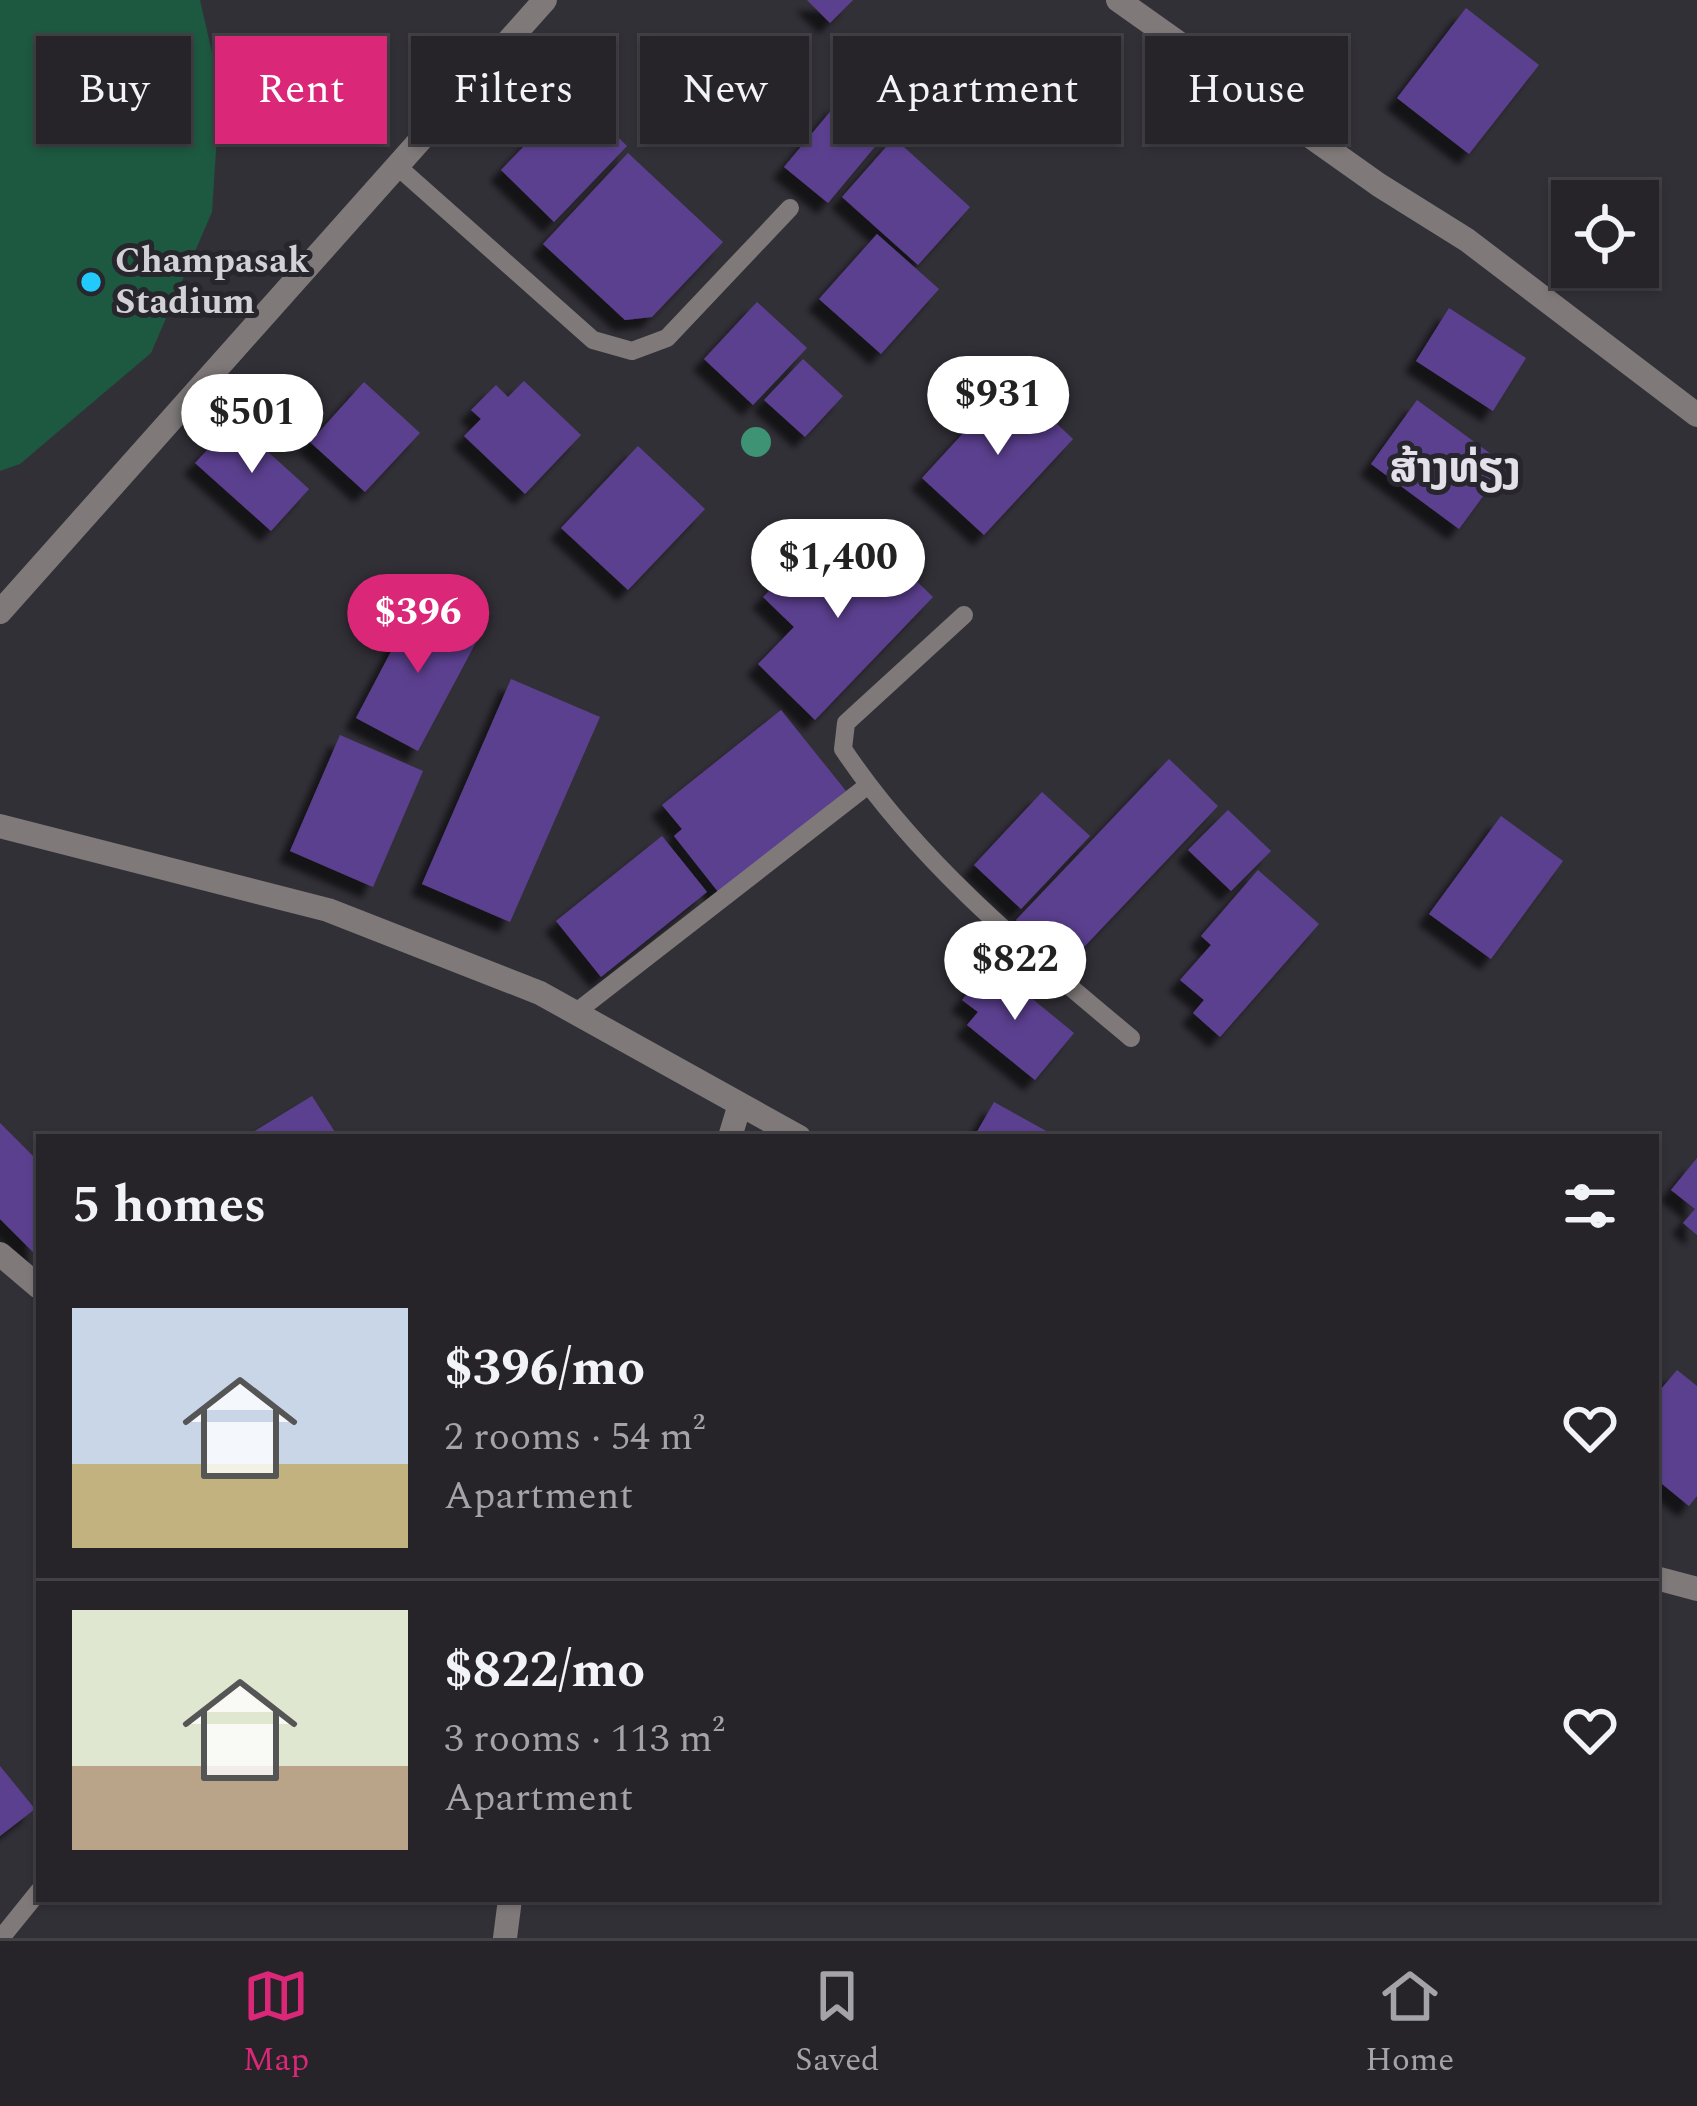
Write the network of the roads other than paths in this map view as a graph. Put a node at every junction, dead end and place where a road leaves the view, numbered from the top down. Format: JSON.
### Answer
{"nodes":[{"id":1,"x":544,"y":0,"type":"edge"},
{"id":2,"x":1118,"y":0,"type":"edge"},
{"id":3,"x":397,"y":166,"type":"junction"},
{"id":4,"x":790,"y":208,"type":"dead end"},
{"id":5,"x":1697,"y":415,"type":"edge"},
{"id":6,"x":0,"y":612,"type":"edge"},
{"id":7,"x":964,"y":615,"type":"dead end"},
{"id":8,"x":867,"y":786,"type":"junction"},
{"id":9,"x":0,"y":826,"type":"edge"},
{"id":10,"x":574,"y":1012,"type":"junction"},
{"id":11,"x":1131,"y":1038,"type":"dead end"},
{"id":12,"x":740,"y":1104,"type":"junction"},
{"id":13,"x":731,"y":1134,"type":"edge"},
{"id":14,"x":794,"y":1134,"type":"edge"},
{"id":15,"x":0,"y":1254,"type":"edge"},
{"id":16,"x":36,"y":1284,"type":"edge"},
{"id":17,"x":1659,"y":1579,"type":"edge"},
{"id":18,"x":1697,"y":1589,"type":"edge"},
{"id":19,"x":36,"y":1895,"type":"edge"},
{"id":20,"x":510,"y":1902,"type":"edge"},
{"id":21,"x":1,"y":1938,"type":"edge"},
{"id":22,"x":505,"y":1938,"type":"edge"}],
"edges":[{"from":1,"to":3,"type":"street"},
{"from":2,"to":5,"type":"street"},
{"from":3,"to":4,"type":"lane"},
{"from":3,"to":6,"type":"street"},
{"from":7,"to":8,"type":"lane"},
{"from":8,"to":10,"type":"lane"},
{"from":8,"to":11,"type":"lane"},
{"from":9,"to":10,"type":"street"},
{"from":10,"to":12,"type":"street"},
{"from":12,"to":13,"type":"street"},
{"from":12,"to":14,"type":"street"},
{"from":15,"to":16,"type":"street"},
{"from":17,"to":18,"type":"street"},
{"from":19,"to":21,"type":"lane"},
{"from":20,"to":22,"type":"street"}]}
